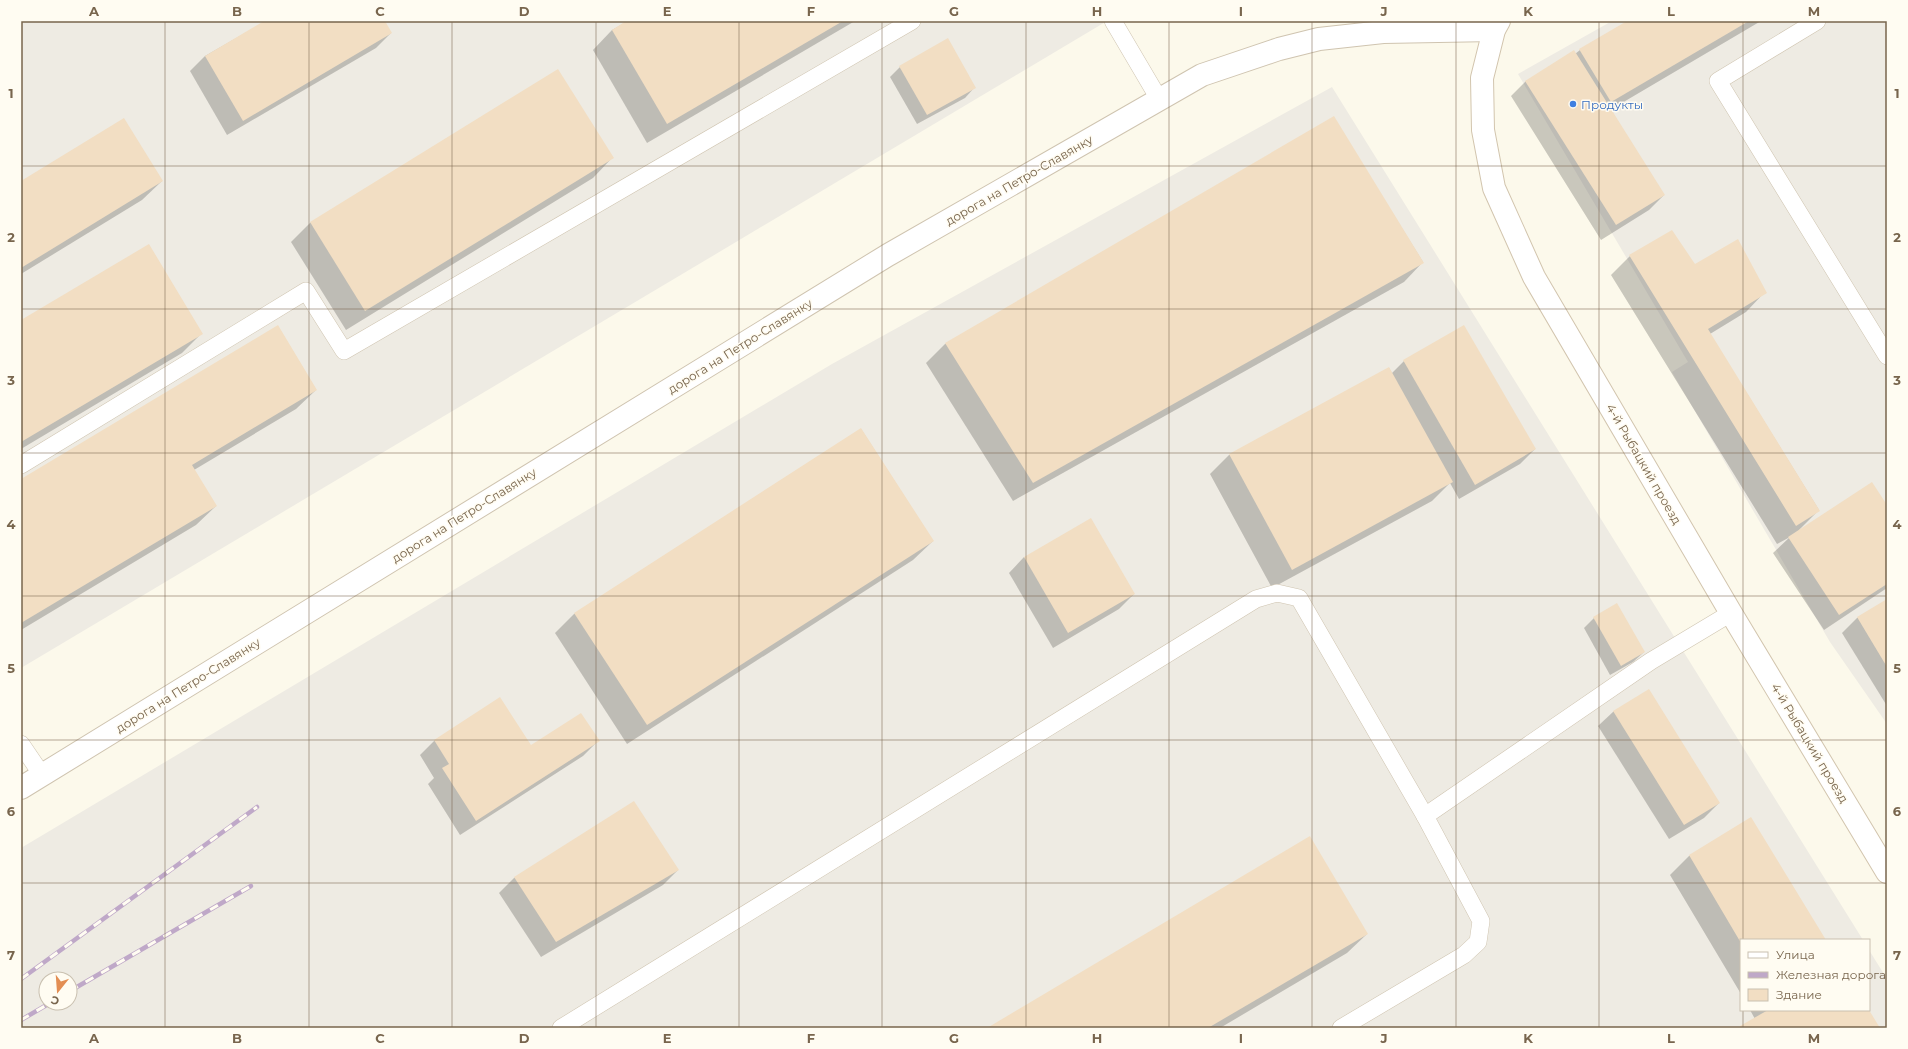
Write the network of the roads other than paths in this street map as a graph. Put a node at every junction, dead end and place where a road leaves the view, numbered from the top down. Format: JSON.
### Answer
{"nodes":[{"id":1,"x":912,"y":21,"type":"edge"},
{"id":2,"x":1113,"y":21,"type":"edge"},
{"id":3,"x":1817,"y":21,"type":"edge"},
{"id":4,"x":1497,"y":26,"type":"edge"},
{"id":5,"x":1159,"y":99,"type":"junction"},
{"id":6,"x":1887,"y":356,"type":"edge"},
{"id":7,"x":21,"y":465,"type":"edge"},
{"id":8,"x":1732,"y":613,"type":"junction"},
{"id":9,"x":21,"y":744,"type":"edge"},
{"id":10,"x":42,"y":775,"type":"junction"},
{"id":11,"x":21,"y":788,"type":"edge"},
{"id":12,"x":1425,"y":816,"type":"junction"},
{"id":13,"x":1887,"y":872,"type":"edge"},
{"id":14,"x":562,"y":1028,"type":"edge"},
{"id":15,"x":1340,"y":1028,"type":"edge"}],
"edges":[{"from":1,"to":7,"type":"lane"},
{"from":2,"to":5,"type":"lane"},
{"from":3,"to":6,"type":"lane"},
{"from":4,"to":5,"type":"street","name":"дорога на Петро-Славянку"},
{"from":4,"to":8,"type":"street","name":"4-й Рыбацкий проезд"},
{"from":5,"to":10,"type":"street","name":"дорога на Петро-Славянку"},
{"from":8,"to":12,"type":"lane"},
{"from":8,"to":13,"type":"street","name":"4-й Рыбацкий проезд"},
{"from":9,"to":10,"type":"lane"},
{"from":10,"to":11,"type":"street","name":"дорога на Петро-Славянку"},
{"from":12,"to":14,"type":"lane"},
{"from":12,"to":15,"type":"lane"}]}
